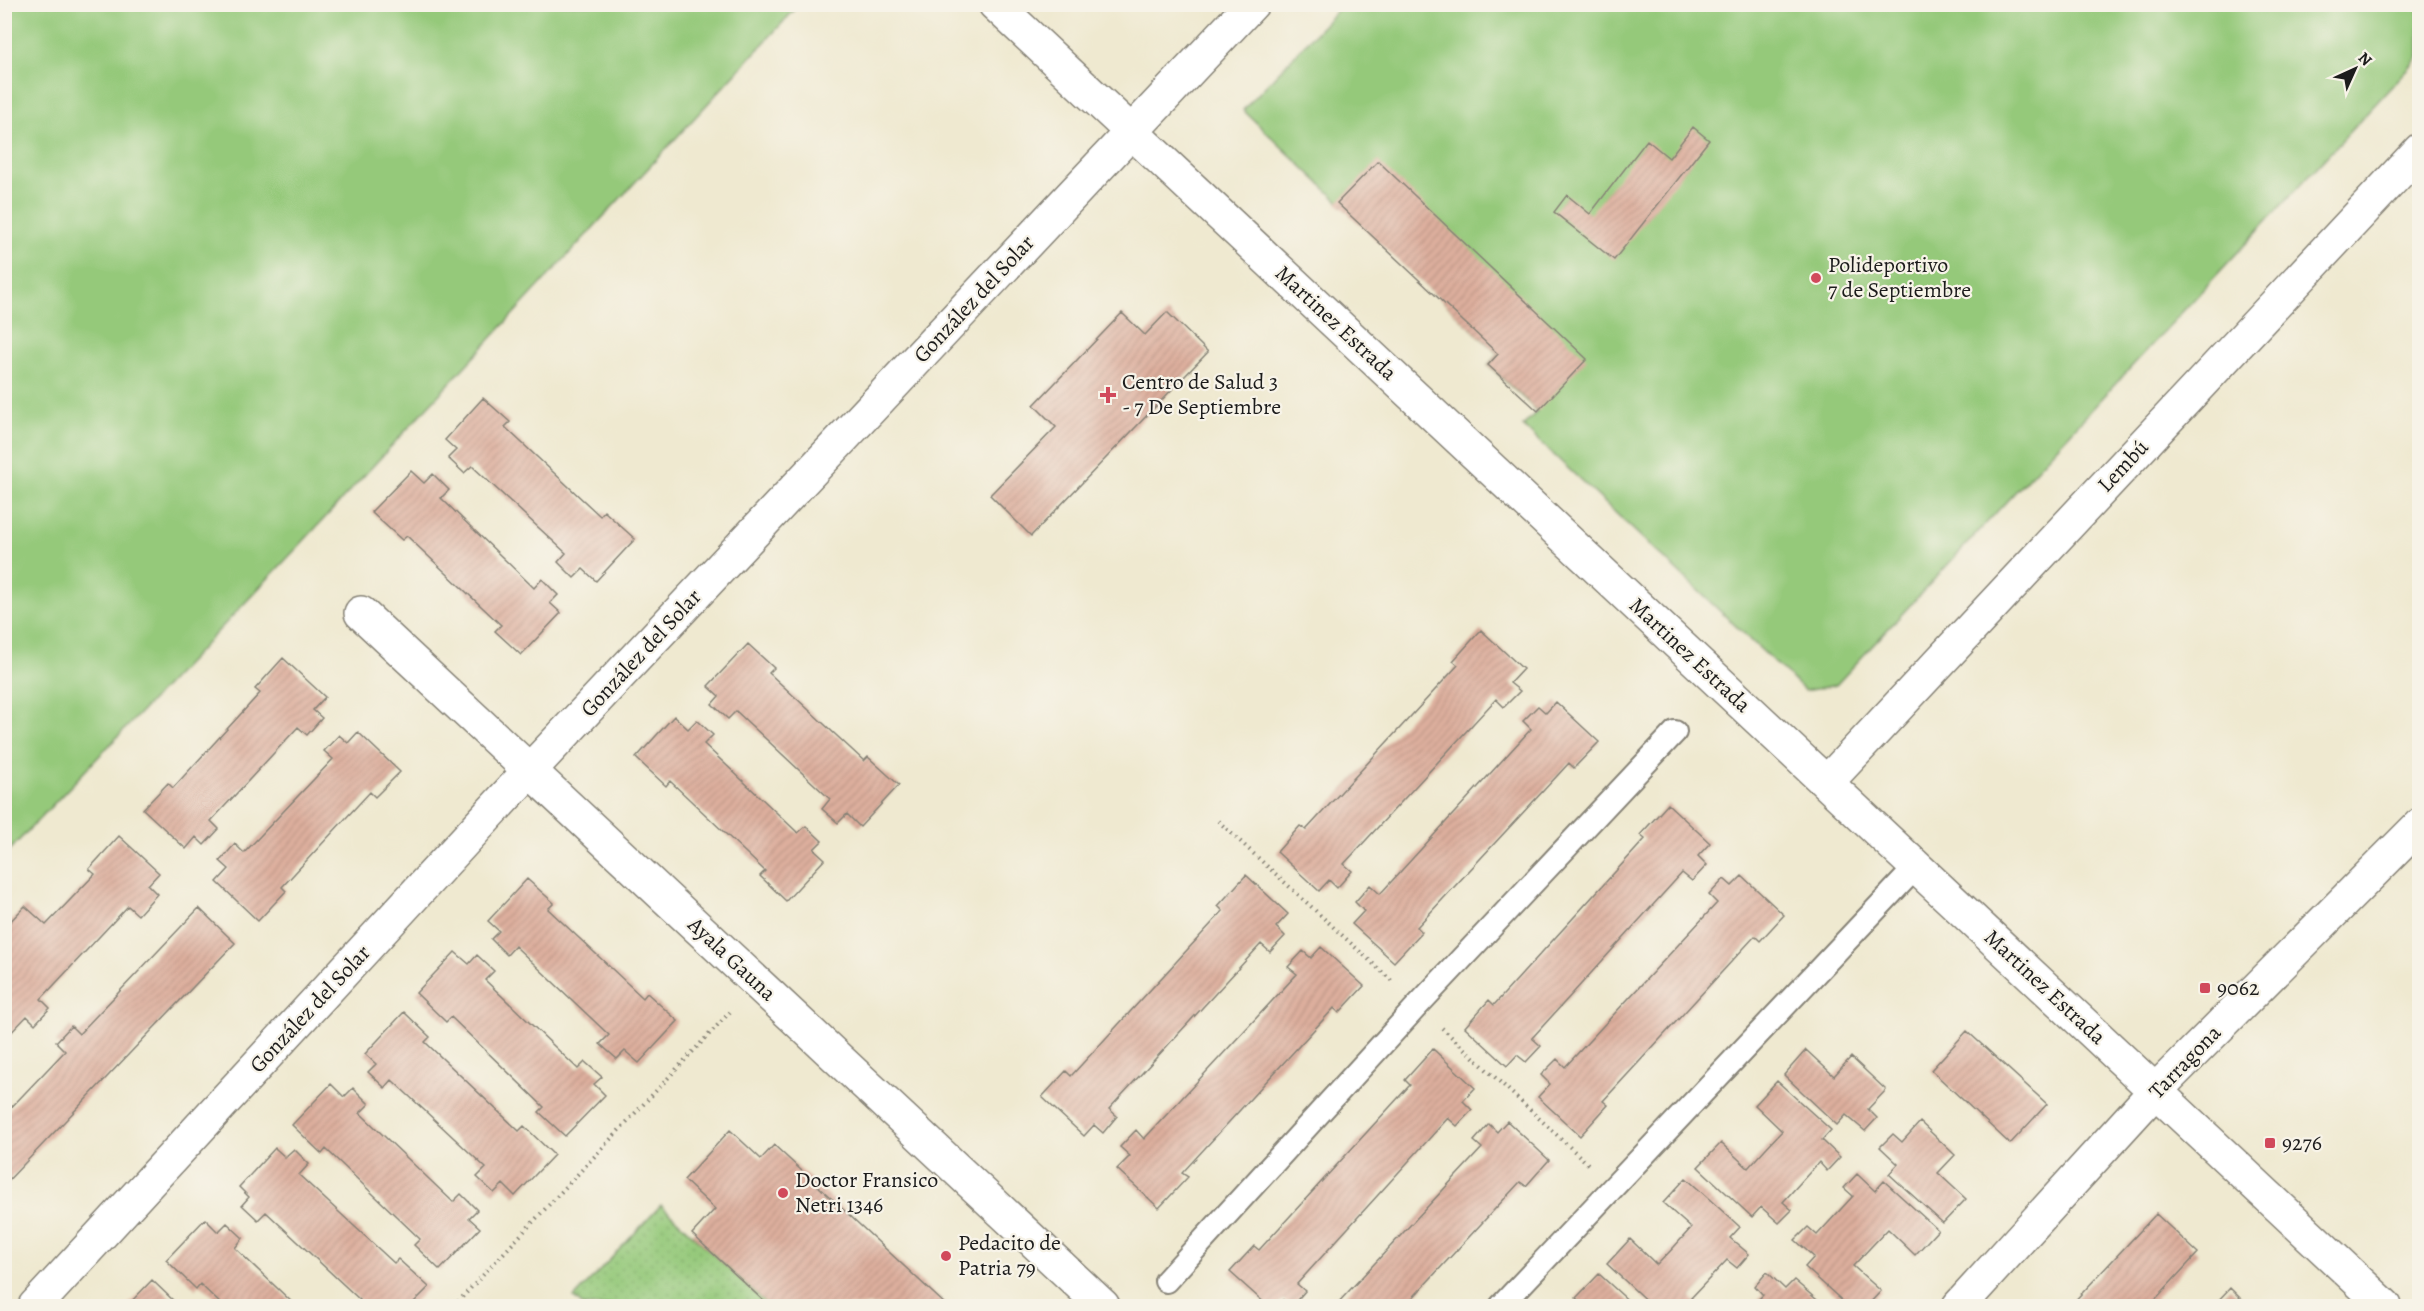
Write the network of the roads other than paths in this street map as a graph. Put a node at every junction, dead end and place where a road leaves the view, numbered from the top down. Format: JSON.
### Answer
{"nodes":[{"id":1,"x":995,"y":4,"type":"edge"},
{"id":2,"x":1252,"y":4,"type":"edge"},
{"id":3,"x":1132,"y":132,"type":"junction"},
{"id":4,"x":2420,"y":150,"type":"edge"},
{"id":5,"x":361,"y":613,"type":"dead end"},
{"id":6,"x":1675,"y":732,"type":"dead end"},
{"id":7,"x":530,"y":770,"type":"junction"},
{"id":8,"x":1827,"y":782,"type":"junction"},
{"id":9,"x":2420,"y":825,"type":"edge"},
{"id":10,"x":1917,"y":866,"type":"junction"},
{"id":11,"x":2156,"y":1090,"type":"junction"},
{"id":12,"x":1166,"y":1281,"type":"dead end"},
{"id":13,"x":35,"y":1306,"type":"edge"},
{"id":14,"x":1103,"y":1306,"type":"edge"},
{"id":15,"x":1502,"y":1306,"type":"edge"},
{"id":16,"x":1959,"y":1306,"type":"edge"},
{"id":17,"x":2385,"y":1306,"type":"edge"}],
"edges":[{"from":1,"to":3,"type":"street","name":"Martinez Estrada"},
{"from":2,"to":3,"type":"street","name":"González del Solar"},
{"from":3,"to":7,"type":"street","name":"González del Solar"},
{"from":3,"to":8,"type":"street","name":"Martinez Estrada"},
{"from":4,"to":8,"type":"street","name":"Lembú"},
{"from":5,"to":7,"type":"street","name":"Ayala Gauna"},
{"from":6,"to":12,"type":"lane"},
{"from":7,"to":13,"type":"street","name":"González del Solar"},
{"from":7,"to":14,"type":"street","name":"Ayala Gauna"},
{"from":8,"to":10,"type":"street","name":"Martinez Estrada"},
{"from":9,"to":11,"type":"street","name":"Tarragona"},
{"from":10,"to":11,"type":"street","name":"Martinez Estrada"},
{"from":10,"to":15,"type":"lane"},
{"from":11,"to":16,"type":"street","name":"Tarragona"},
{"from":11,"to":17,"type":"street","name":"Martinez Estrada"}]}
